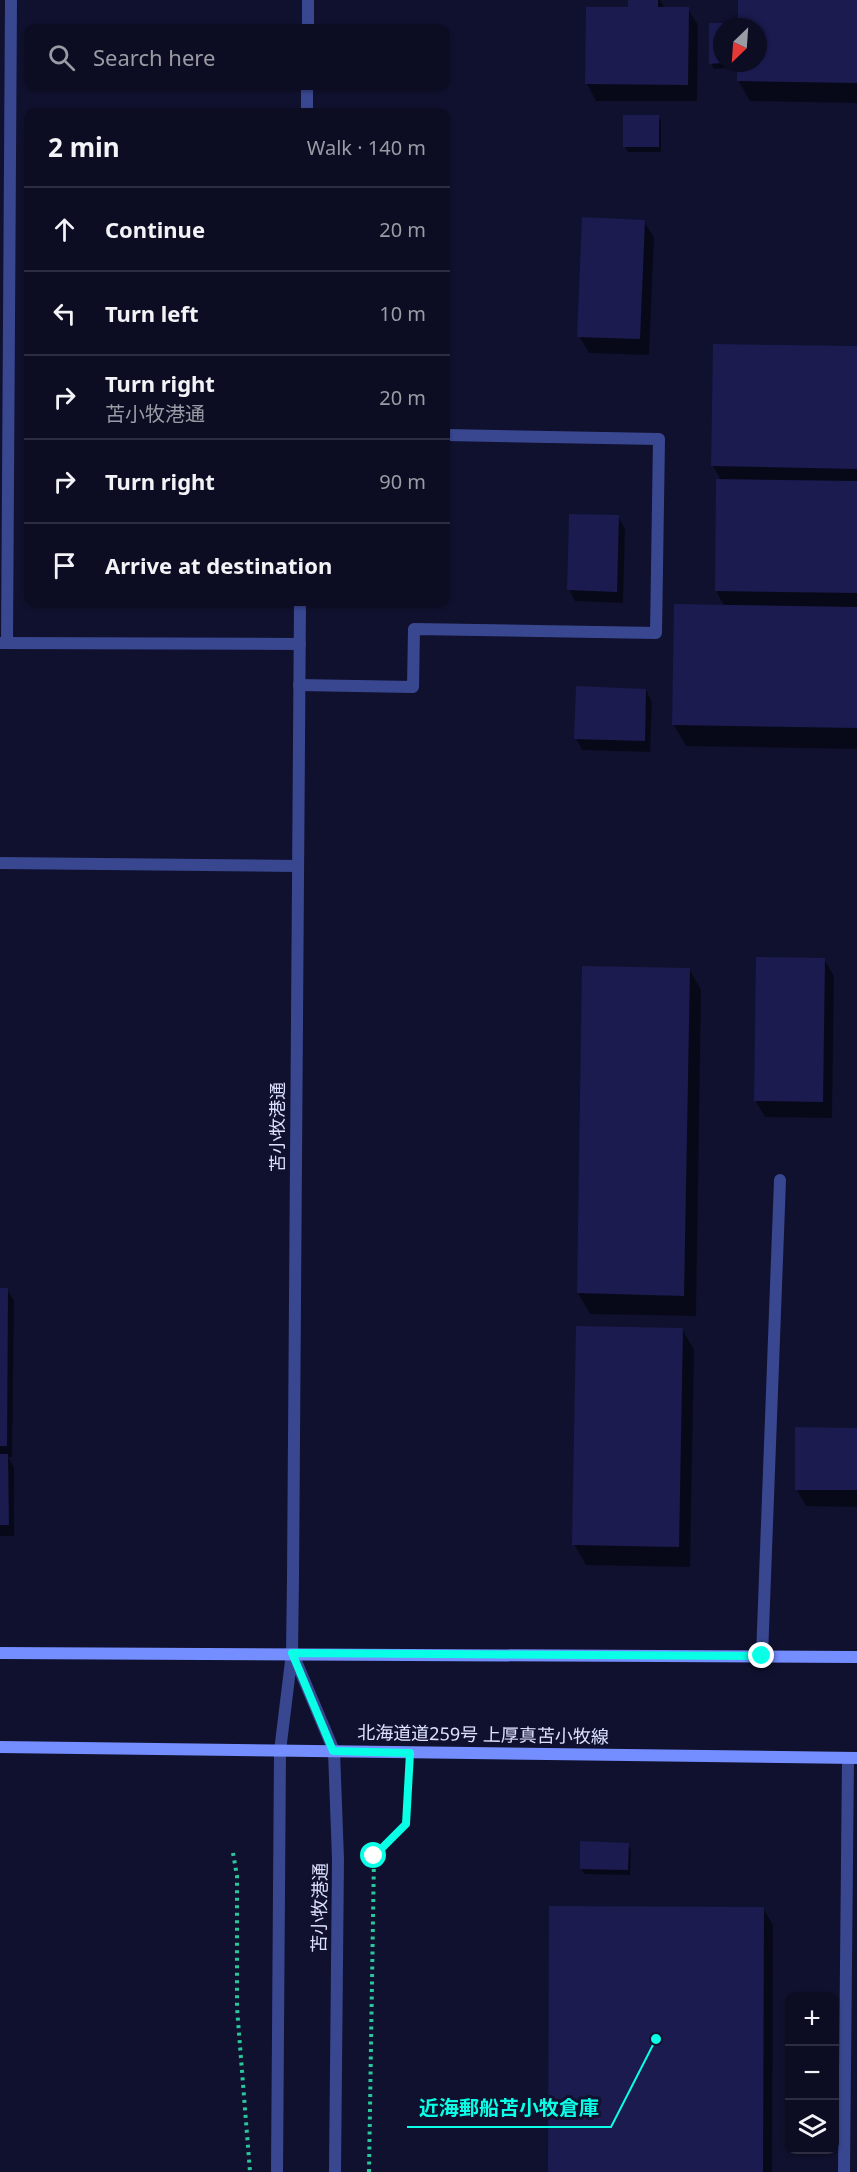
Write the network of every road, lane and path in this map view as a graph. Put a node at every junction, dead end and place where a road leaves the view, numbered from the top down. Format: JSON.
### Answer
{"nodes":[{"id":1,"x":11,"y":0,"type":"edge"},
{"id":2,"x":308,"y":0,"type":"edge"},
{"id":3,"x":308,"y":24,"type":"edge"},
{"id":4,"x":307,"y":90,"type":"edge"},
{"id":5,"x":307,"y":108,"type":"edge"},
{"id":6,"x":450,"y":435,"type":"edge"},
{"id":7,"x":300,"y":606,"type":"edge"},
{"id":8,"x":4,"y":643,"type":"edge"},
{"id":9,"x":300,"y":644,"type":"junction"},
{"id":10,"x":299,"y":685,"type":"junction"},
{"id":11,"x":0,"y":862,"type":"edge"},
{"id":12,"x":298,"y":866,"type":"junction"},
{"id":13,"x":780,"y":1180,"type":"dead end"},
{"id":14,"x":0,"y":1653,"type":"edge"},
{"id":15,"x":292,"y":1653,"type":"junction"},
{"id":16,"x":762,"y":1656,"type":"junction"},
{"id":17,"x":857,"y":1657,"type":"edge"},
{"id":18,"x":0,"y":1747,"type":"edge"},
{"id":19,"x":280,"y":1751,"type":"junction"},
{"id":20,"x":333,"y":1751,"type":"junction"},
{"id":21,"x":410,"y":1753,"type":"junction"},
{"id":22,"x":852,"y":1758,"type":"edge"},
{"id":23,"x":233,"y":1853,"type":"dead end"},
{"id":24,"x":250,"y":2172,"type":"edge"},
{"id":25,"x":277,"y":2172,"type":"edge"},
{"id":26,"x":335,"y":2172,"type":"edge"},
{"id":27,"x":369,"y":2172,"type":"edge"},
{"id":28,"x":844,"y":2172,"type":"edge"}],
"edges":[{"from":1,"to":8,"type":"street"},
{"from":2,"to":3,"type":"street"},
{"from":4,"to":5,"type":"street"},
{"from":6,"to":10,"type":"street"},
{"from":7,"to":9,"type":"street","name":"苫小牧港通"},
{"from":8,"to":9,"type":"street"},
{"from":9,"to":10,"type":"street","name":"苫小牧港通"},
{"from":10,"to":12,"type":"street","name":"苫小牧港通"},
{"from":11,"to":12,"type":"street"},
{"from":12,"to":15,"type":"street","name":"苫小牧港通"},
{"from":13,"to":16,"type":"street"},
{"from":14,"to":15,"type":"main road"},
{"from":15,"to":16,"type":"main road"},
{"from":15,"to":19,"type":"street","name":"苫小牧港通"},
{"from":15,"to":20,"type":"street","name":"苫小牧港通"},
{"from":16,"to":17,"type":"main road"},
{"from":18,"to":19,"type":"main road","name":"北海道道259号 上厚真苫小牧線"},
{"from":19,"to":20,"type":"main road","name":"北海道道259号 上厚真苫小牧線"},
{"from":19,"to":25,"type":"street","name":"苫小牧港通"},
{"from":20,"to":21,"type":"main road","name":"北海道道259号 上厚真苫小牧線"},
{"from":20,"to":26,"type":"street","name":"苫小牧港通"},
{"from":21,"to":22,"type":"main road","name":"北海道道259号 上厚真苫小牧線"},
{"from":21,"to":27,"type":"path"},
{"from":22,"to":28,"type":"street"},
{"from":23,"to":24,"type":"path"}]}
